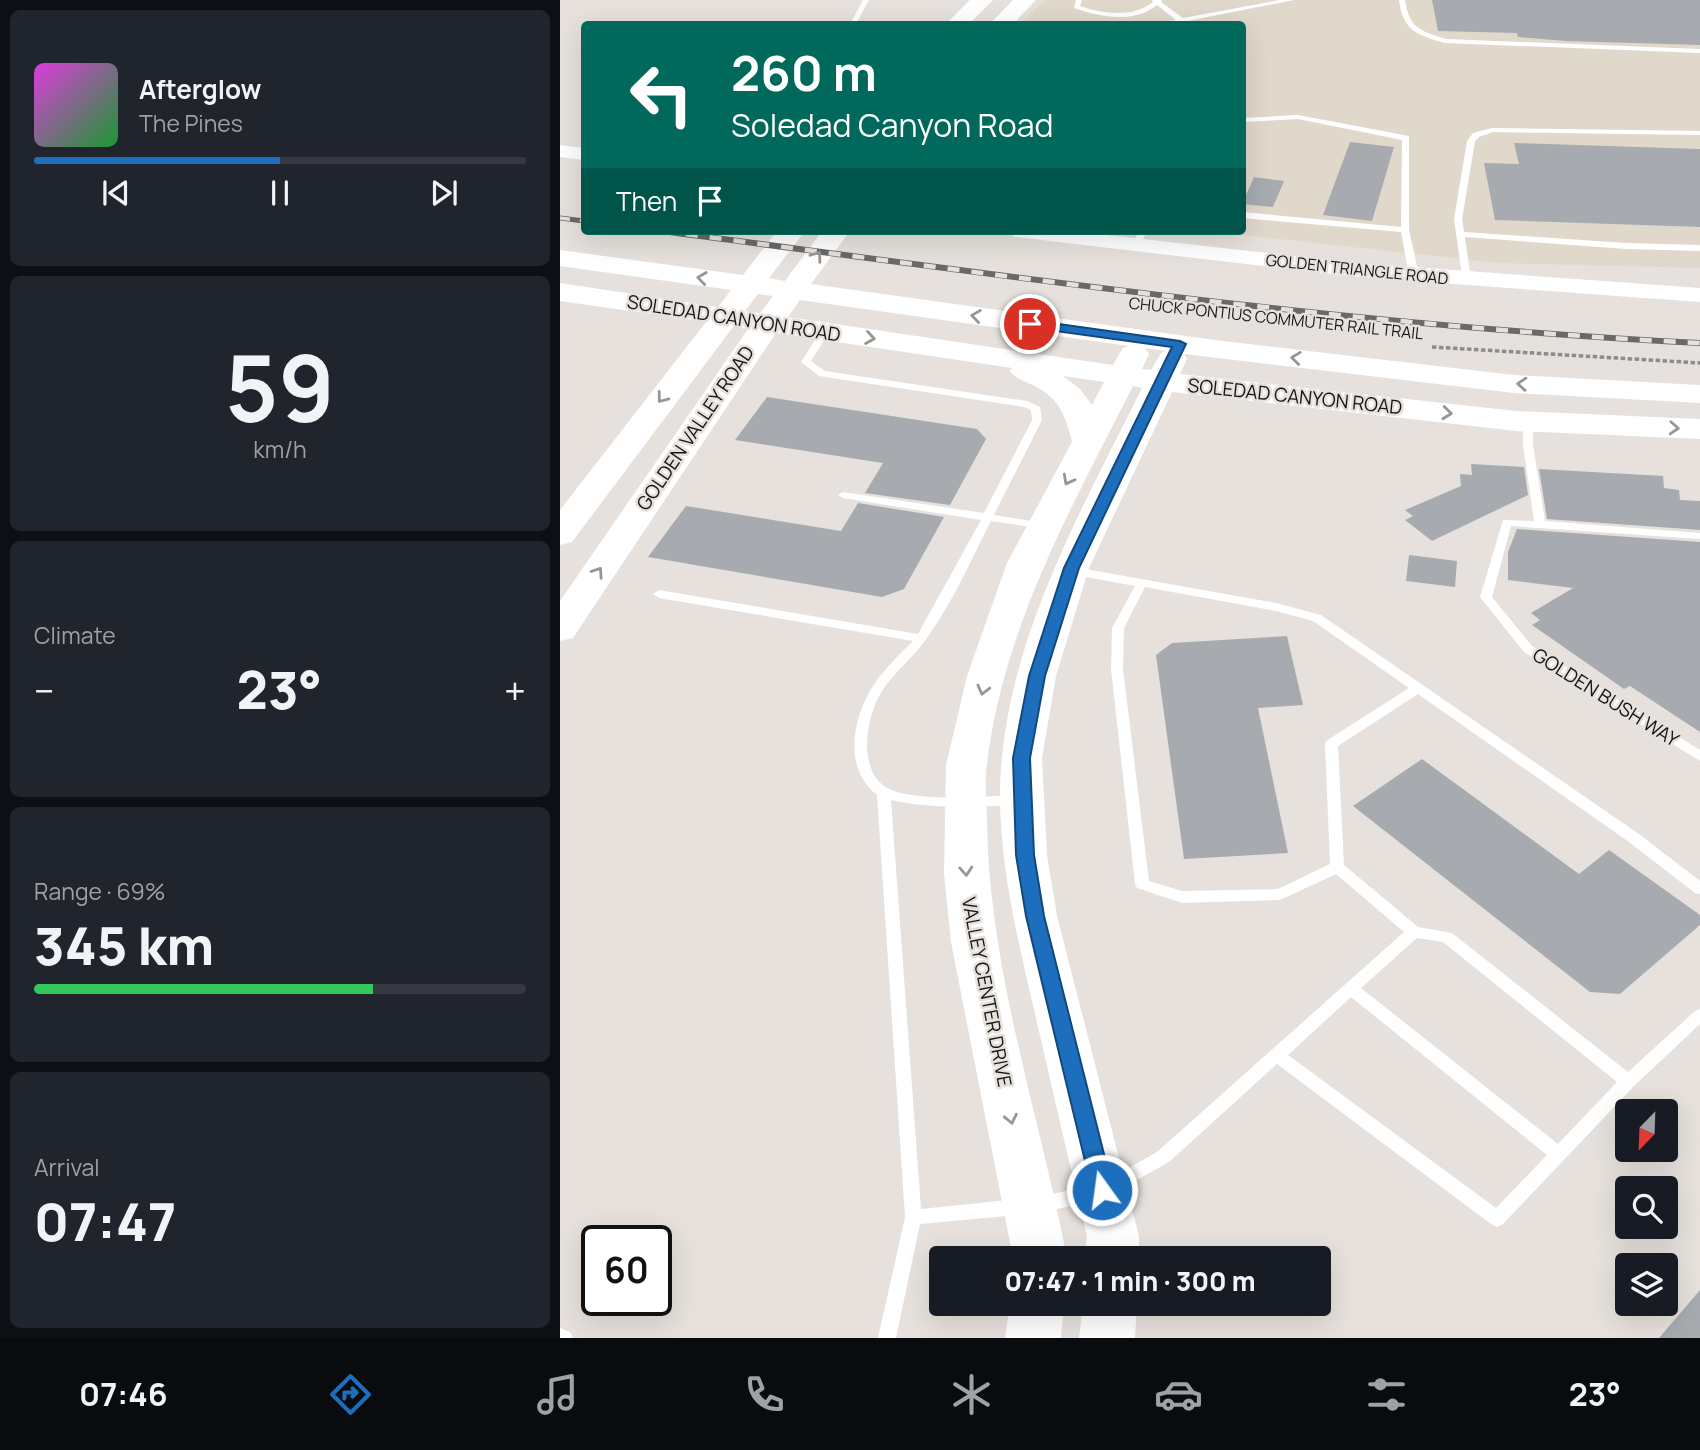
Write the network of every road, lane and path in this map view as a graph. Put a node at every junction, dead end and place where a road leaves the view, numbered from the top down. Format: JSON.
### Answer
{"nodes":[{"id":1,"x":866,"y":0,"type":"edge"},
{"id":2,"x":982,"y":0,"type":"edge"},
{"id":3,"x":1025,"y":0,"type":"edge"},
{"id":4,"x":1079,"y":0,"type":"edge"},
{"id":5,"x":1158,"y":0,"type":"edge"},
{"id":6,"x":1291,"y":0,"type":"edge"},
{"id":7,"x":1402,"y":0,"type":"edge"},
{"id":8,"x":855,"y":21,"type":"edge"},
{"id":9,"x":960,"y":21,"type":"edge"},
{"id":10,"x":1004,"y":21,"type":"edge"},
{"id":11,"x":1182,"y":21,"type":"joint"},
{"id":12,"x":1700,"y":51,"type":"edge"},
{"id":13,"x":1246,"y":120,"type":"edge"},
{"id":14,"x":1700,"y":133,"type":"edge"},
{"id":15,"x":560,"y":151,"type":"edge"},
{"id":16,"x":581,"y":154,"type":"edge"},
{"id":17,"x":1246,"y":215,"type":"edge"},
{"id":18,"x":1405,"y":230,"type":"junction"},
{"id":19,"x":1461,"y":234,"type":"junction"},
{"id":20,"x":789,"y":235,"type":"edge"},
{"id":21,"x":833,"y":235,"type":"edge"},
{"id":22,"x":1086,"y":235,"type":"edge"},
{"id":23,"x":1140,"y":238,"type":"edge"},
{"id":24,"x":1700,"y":248,"type":"edge"},
{"id":25,"x":560,"y":258,"type":"edge"},
{"id":26,"x":1414,"y":275,"type":"junction"},
{"id":27,"x":1466,"y":280,"type":"junction"},
{"id":28,"x":560,"y":292,"type":"edge"},
{"id":29,"x":1700,"y":295,"type":"edge"},
{"id":30,"x":825,"y":331,"type":"junction"},
{"id":31,"x":1141,"y":340,"type":"junction"},
{"id":32,"x":1180,"y":344,"type":"junction"},
{"id":33,"x":1423,"y":346,"type":"dead end"},
{"id":34,"x":973,"y":354,"type":"junction"},
{"id":35,"x":1700,"y":363,"type":"edge"},
{"id":36,"x":1123,"y":376,"type":"junction"},
{"id":37,"x":1160,"y":381,"type":"junction"},
{"id":38,"x":1700,"y":394,"type":"edge"},
{"id":39,"x":1528,"y":422,"type":"junction"},
{"id":40,"x":1700,"y":429,"type":"edge"},
{"id":41,"x":1088,"y":442,"type":"junction"},
{"id":42,"x":843,"y":495,"type":"dead end"},
{"id":43,"x":986,"y":517,"type":"junction"},
{"id":44,"x":1539,"y":525,"type":"junction"},
{"id":45,"x":1044,"y":526,"type":"junction"},
{"id":46,"x":560,"y":534,"type":"edge"},
{"id":47,"x":1700,"y":536,"type":"edge"},
{"id":48,"x":1071,"y":570,"type":"junction"},
{"id":49,"x":1142,"y":583,"type":"junction"},
{"id":50,"x":659,"y":594,"type":"dead end"},
{"id":51,"x":560,"y":629,"type":"edge"},
{"id":52,"x":921,"y":638,"type":"junction"},
{"id":53,"x":1419,"y":687,"type":"junction"},
{"id":54,"x":1700,"y":756,"type":"edge"},
{"id":55,"x":884,"y":793,"type":"junction"},
{"id":56,"x":1021,"y":800,"type":"junction"},
{"id":57,"x":964,"y":803,"type":"junction"},
{"id":58,"x":1337,"y":867,"type":"junction"},
{"id":59,"x":1700,"y":889,"type":"edge"},
{"id":60,"x":1414,"y":932,"type":"junction"},
{"id":61,"x":1350,"y":988,"type":"junction"},
{"id":62,"x":1700,"y":1015,"type":"edge"},
{"id":63,"x":1276,"y":1055,"type":"junction"},
{"id":64,"x":1628,"y":1081,"type":"junction"},
{"id":65,"x":1558,"y":1154,"type":"junction"},
{"id":66,"x":1102,"y":1190,"type":"junction"},
{"id":67,"x":1030,"y":1207,"type":"junction"},
{"id":68,"x":913,"y":1217,"type":"junction"},
{"id":69,"x":1038,"y":1246,"type":"edge"},
{"id":70,"x":1113,"y":1246,"type":"edge"},
{"id":71,"x":1036,"y":1316,"type":"edge"},
{"id":72,"x":1109,"y":1316,"type":"edge"},
{"id":73,"x":887,"y":1338,"type":"edge"},
{"id":74,"x":1033,"y":1338,"type":"edge"},
{"id":75,"x":1107,"y":1338,"type":"edge"}],
"edges":[{"from":1,"to":8,"type":"lane"},
{"from":2,"to":9,"type":"main road"},
{"from":3,"to":10,"type":"main road"},
{"from":4,"to":5,"type":"lane"},
{"from":5,"to":11,"type":"lane"},
{"from":6,"to":11,"type":"lane"},
{"from":7,"to":12,"type":"lane"},
{"from":13,"to":18,"type":"lane"},
{"from":14,"to":19,"type":"lane"},
{"from":15,"to":16,"type":"street"},
{"from":17,"to":18,"type":"lane"},
{"from":18,"to":26,"type":"lane"},
{"from":19,"to":24,"type":"lane"},
{"from":19,"to":27,"type":"lane"},
{"from":20,"to":46,"type":"main road","name":"GOLDEN VALLEY ROAD","one_way":true},
{"from":51,"to":21,"type":"main road","name":"GOLDEN VALLEY ROAD","one_way":true},
{"from":22,"to":23,"type":"street","name":"GOLDEN TRIANGLE ROAD"},
{"from":23,"to":26,"type":"street","name":"GOLDEN TRIANGLE ROAD"},
{"from":31,"to":25,"type":"main road","name":"SOLEDAD CANYON ROAD","one_way":true},
{"from":26,"to":27,"type":"street","name":"GOLDEN TRIANGLE ROAD"},
{"from":27,"to":29,"type":"street","name":"GOLDEN TRIANGLE ROAD"},
{"from":28,"to":30,"type":"main road","name":"SOLEDAD CANYON ROAD"},
{"from":30,"to":34,"type":"main road","name":"SOLEDAD CANYON ROAD","one_way":true},
{"from":30,"to":43,"type":"lane"},
{"from":31,"to":32,"type":"main road","name":"SOLEDAD CANYON ROAD"},
{"from":31,"to":36,"type":"main road","name":"VALLEY CENTER DRIVE"},
{"from":32,"to":37,"type":"main road"},
{"from":38,"to":32,"type":"main road","name":"SOLEDAD CANYON ROAD","one_way":true},
{"from":33,"to":35,"type":"path","name":"CHUCK PONTIUS COMMUTER RAIL TRAIL"},
{"from":34,"to":36,"type":"main road","name":"SOLEDAD CANYON ROAD"},
{"from":34,"to":41,"type":"main road"},
{"from":36,"to":37,"type":"main road","name":"SOLEDAD CANYON ROAD"},
{"from":36,"to":41,"type":"main road","name":"VALLEY CENTER DRIVE"},
{"from":37,"to":39,"type":"main road","name":"SOLEDAD CANYON ROAD","one_way":true},
{"from":37,"to":48,"type":"main road"},
{"from":39,"to":40,"type":"main road","name":"SOLEDAD CANYON ROAD","one_way":true},
{"from":39,"to":44,"type":"lane"},
{"from":41,"to":45,"type":"main road","name":"VALLEY CENTER DRIVE","one_way":true},
{"from":42,"to":43,"type":"lane"},
{"from":43,"to":45,"type":"lane"},
{"from":43,"to":52,"type":"lane"},
{"from":44,"to":47,"type":"lane"},
{"from":44,"to":54,"type":"lane","name":"GOLDEN BUSH WAY"},
{"from":45,"to":57,"type":"main road","name":"VALLEY CENTER DRIVE","one_way":true},
{"from":48,"to":49,"type":"lane"},
{"from":48,"to":56,"type":"main road"},
{"from":49,"to":53,"type":"lane"},
{"from":49,"to":58,"type":"lane"},
{"from":50,"to":52,"type":"lane"},
{"from":52,"to":55,"type":"lane"},
{"from":53,"to":58,"type":"lane"},
{"from":53,"to":59,"type":"lane"},
{"from":55,"to":57,"type":"lane"},
{"from":55,"to":68,"type":"lane"},
{"from":56,"to":57,"type":"lane"},
{"from":56,"to":66,"type":"main road"},
{"from":57,"to":67,"type":"main road","name":"VALLEY CENTER DRIVE","one_way":true},
{"from":58,"to":60,"type":"lane"},
{"from":60,"to":61,"type":"lane"},
{"from":60,"to":64,"type":"lane"},
{"from":61,"to":63,"type":"lane"},
{"from":61,"to":65,"type":"lane"},
{"from":62,"to":64,"type":"lane"},
{"from":63,"to":65,"type":"lane"},
{"from":63,"to":66,"type":"lane"},
{"from":64,"to":65,"type":"lane"},
{"from":66,"to":67,"type":"lane"},
{"from":66,"to":70,"type":"main road"},
{"from":67,"to":68,"type":"lane"},
{"from":67,"to":69,"type":"main road","name":"VALLEY CENTER DRIVE"},
{"from":68,"to":73,"type":"lane"},
{"from":71,"to":74,"type":"main road"},
{"from":72,"to":75,"type":"main road"}]}
